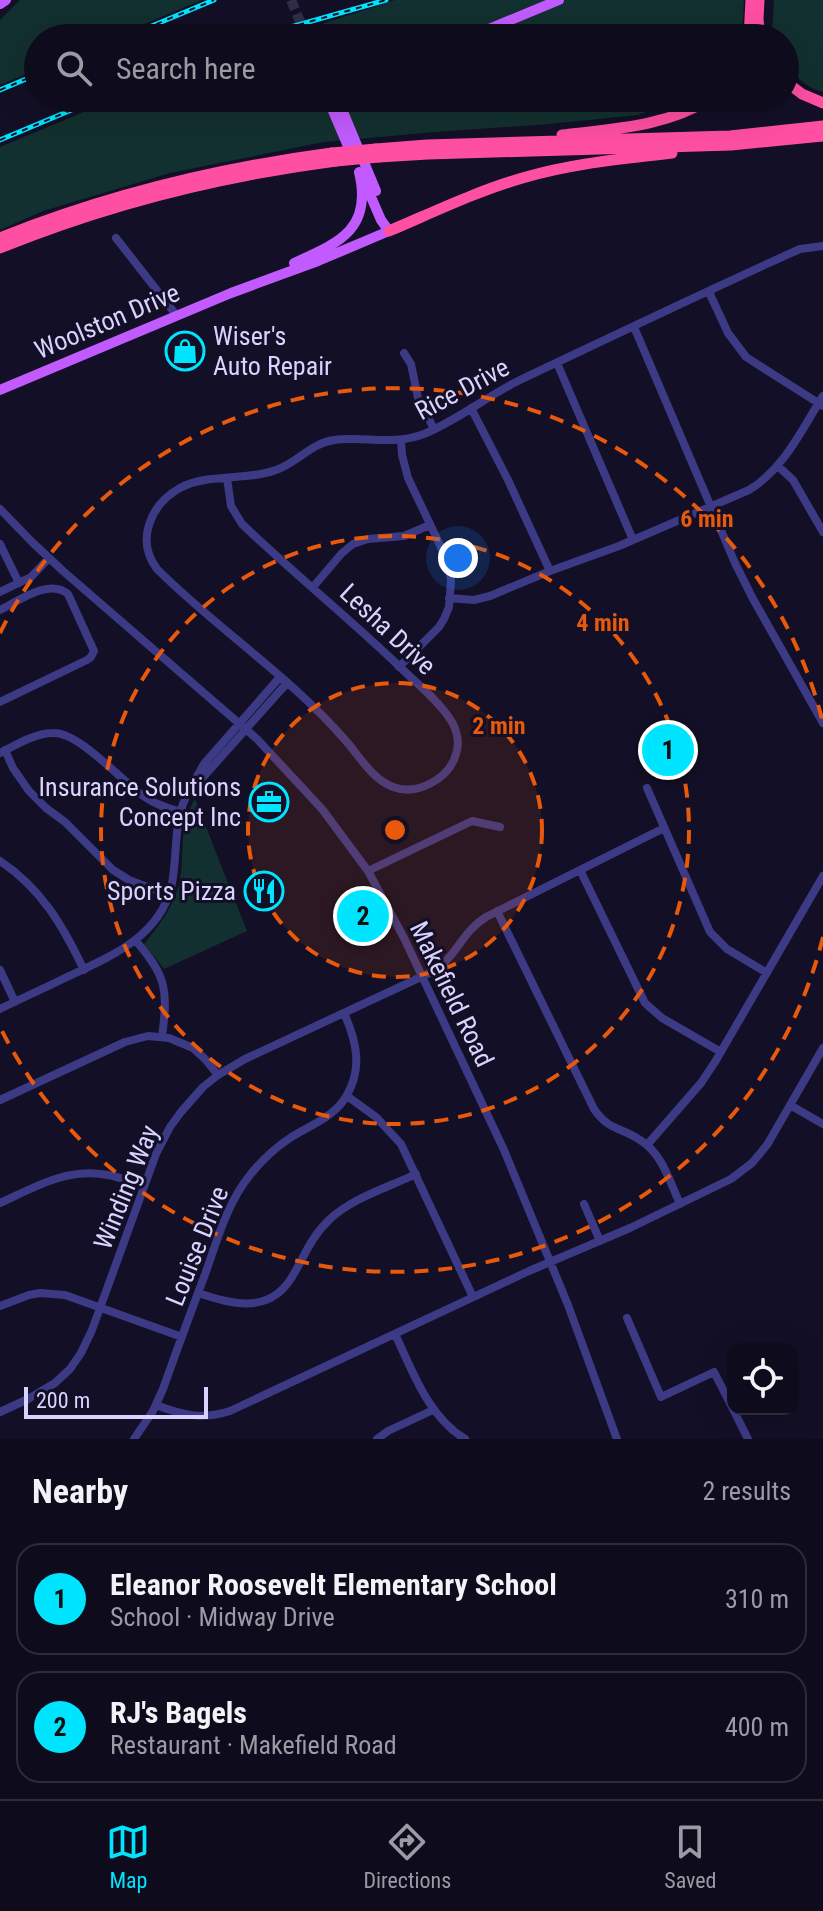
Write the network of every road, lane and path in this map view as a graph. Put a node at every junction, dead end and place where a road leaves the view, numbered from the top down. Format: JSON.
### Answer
{"nodes":[{"id":1,"x":6,"y":0,"type":"edge"},
{"id":2,"x":559,"y":0,"type":"edge"},
{"id":3,"x":751,"y":0,"type":"edge"},
{"id":4,"x":759,"y":0,"type":"edge"},
{"id":5,"x":0,"y":4,"type":"edge"},
{"id":6,"x":501,"y":24,"type":"edge"},
{"id":7,"x":750,"y":24,"type":"edge"},
{"id":8,"x":759,"y":24,"type":"edge"},
{"id":9,"x":799,"y":92,"type":"edge"},
{"id":10,"x":823,"y":103,"type":"edge"},
{"id":11,"x":333,"y":112,"type":"edge"},
{"id":12,"x":343,"y":112,"type":"edge"},
{"id":13,"x":683,"y":112,"type":"edge"},
{"id":14,"x":823,"y":126,"type":"edge"},
{"id":15,"x":823,"y":136,"type":"edge"},
{"id":16,"x":490,"y":143,"type":"junction"},
{"id":17,"x":754,"y":144,"type":"junction"},
{"id":18,"x":378,"y":153,"type":"junction"},
{"id":19,"x":334,"y":157,"type":"junction"},
{"id":20,"x":359,"y":172,"type":"junction"},
{"id":21,"x":389,"y":231,"type":"junction"},
{"id":22,"x":0,"y":238,"type":"edge"},
{"id":23,"x":116,"y":238,"type":"dead end"},
{"id":24,"x":823,"y":246,"type":"edge"},
{"id":25,"x":0,"y":248,"type":"edge"},
{"id":26,"x":709,"y":292,"type":"junction"},
{"id":27,"x":231,"y":293,"type":"junction"},
{"id":28,"x":177,"y":316,"type":"junction"},
{"id":29,"x":634,"y":327,"type":"junction"},
{"id":30,"x":404,"y":353,"type":"dead end"},
{"id":31,"x":557,"y":363,"type":"junction"},
{"id":32,"x":0,"y":390,"type":"edge"},
{"id":33,"x":821,"y":402,"type":"edge"},
{"id":34,"x":471,"y":408,"type":"junction"},
{"id":35,"x":434,"y":429,"type":"junction"},
{"id":36,"x":401,"y":440,"type":"junction"},
{"id":37,"x":778,"y":466,"type":"junction"},
{"id":38,"x":227,"y":478,"type":"junction"},
{"id":39,"x":712,"y":506,"type":"junction"},
{"id":40,"x":0,"y":509,"type":"edge"},
{"id":41,"x":430,"y":525,"type":"junction"},
{"id":42,"x":823,"y":532,"type":"edge"},
{"id":43,"x":633,"y":540,"type":"junction"},
{"id":44,"x":0,"y":544,"type":"edge"},
{"id":45,"x":49,"y":558,"type":"junction"},
{"id":46,"x":550,"y":571,"type":"junction"},
{"id":47,"x":33,"y":575,"type":"junction"},
{"id":48,"x":19,"y":583,"type":"junction"},
{"id":49,"x":313,"y":587,"type":"junction"},
{"id":50,"x":41,"y":590,"type":"junction"},
{"id":51,"x":0,"y":592,"type":"edge"},
{"id":52,"x":449,"y":598,"type":"junction"},
{"id":53,"x":0,"y":610,"type":"edge"},
{"id":54,"x":399,"y":667,"type":"junction"},
{"id":55,"x":284,"y":680,"type":"junction"},
{"id":56,"x":0,"y":702,"type":"edge"},
{"id":57,"x":823,"y":723,"type":"edge"},
{"id":58,"x":242,"y":727,"type":"junction"},
{"id":59,"x":3,"y":752,"type":"edge"},
{"id":60,"x":647,"y":788,"type":"dead end"},
{"id":61,"x":181,"y":812,"type":"junction"},
{"id":62,"x":500,"y":827,"type":"dead end"},
{"id":63,"x":664,"y":828,"type":"junction"},
{"id":64,"x":0,"y":861,"type":"edge"},
{"id":65,"x":580,"y":870,"type":"junction"},
{"id":66,"x":368,"y":871,"type":"junction"},
{"id":67,"x":823,"y":876,"type":"edge"},
{"id":68,"x":168,"y":895,"type":"junction"},
{"id":69,"x":497,"y":911,"type":"junction"},
{"id":70,"x":136,"y":941,"type":"junction"},
{"id":71,"x":0,"y":970,"type":"edge"},
{"id":72,"x":84,"y":970,"type":"junction"},
{"id":73,"x":767,"y":973,"type":"junction"},
{"id":74,"x":422,"y":977,"type":"junction"},
{"id":75,"x":15,"y":1002,"type":"junction"},
{"id":76,"x":0,"y":1009,"type":"edge"},
{"id":77,"x":344,"y":1013,"type":"junction"},
{"id":78,"x":162,"y":1037,"type":"junction"},
{"id":79,"x":823,"y":1048,"type":"edge"},
{"id":80,"x":721,"y":1052,"type":"junction"},
{"id":81,"x":218,"y":1075,"type":"junction"},
{"id":82,"x":347,"y":1096,"type":"junction"},
{"id":83,"x":0,"y":1100,"type":"edge"},
{"id":84,"x":790,"y":1105,"type":"junction"},
{"id":85,"x":823,"y":1124,"type":"edge"},
{"id":86,"x":647,"y":1145,"type":"junction"},
{"id":87,"x":416,"y":1174,"type":"junction"},
{"id":88,"x":144,"y":1187,"type":"junction"},
{"id":89,"x":0,"y":1203,"type":"edge"},
{"id":90,"x":584,"y":1204,"type":"dead end"},
{"id":91,"x":680,"y":1204,"type":"junction"},
{"id":92,"x":600,"y":1241,"type":"junction"},
{"id":93,"x":551,"y":1261,"type":"junction"},
{"id":94,"x":198,"y":1293,"type":"junction"},
{"id":95,"x":473,"y":1297,"type":"junction"},
{"id":96,"x":0,"y":1306,"type":"edge"},
{"id":97,"x":100,"y":1306,"type":"junction"},
{"id":98,"x":627,"y":1318,"type":"dead end"},
{"id":99,"x":395,"y":1334,"type":"junction"},
{"id":100,"x":182,"y":1337,"type":"junction"},
{"id":101,"x":727,"y":1397,"type":"edge"},
{"id":102,"x":156,"y":1405,"type":"junction"},
{"id":103,"x":433,"y":1410,"type":"junction"},
{"id":104,"x":0,"y":1412,"type":"edge"},
{"id":105,"x":736,"y":1415,"type":"edge"},
{"id":106,"x":134,"y":1439,"type":"edge"},
{"id":107,"x":377,"y":1439,"type":"edge"},
{"id":108,"x":465,"y":1439,"type":"edge"},
{"id":109,"x":617,"y":1439,"type":"edge"},
{"id":110,"x":748,"y":1439,"type":"edge"}],
"edges":[{"from":1,"to":5,"type":"main road"},
{"from":2,"to":6,"type":"main road"},
{"from":3,"to":7,"type":"highway"},
{"from":4,"to":8,"type":"highway"},
{"from":9,"to":10,"type":"highway"},
{"from":11,"to":20,"type":"main road","name":"Woolston Drive"},
{"from":12,"to":21,"type":"main road","name":"Woolston Drive"},
{"from":13,"to":16,"type":"highway"},
{"from":14,"to":16,"type":"highway"},
{"from":15,"to":17,"type":"highway"},
{"from":16,"to":18,"type":"highway"},
{"from":17,"to":18,"type":"highway"},
{"from":17,"to":21,"type":"highway"},
{"from":18,"to":19,"type":"highway","bridge":true},
{"from":19,"to":22,"type":"highway"},
{"from":19,"to":25,"type":"highway"},
{"from":20,"to":21,"type":"main road","name":"Woolston Drive"},
{"from":20,"to":27,"type":"main road","name":"Woolston Drive"},
{"from":21,"to":27,"type":"main road","name":"Woolston Drive"},
{"from":23,"to":28,"type":"street"},
{"from":24,"to":26,"type":"street","name":"Rice Drive"},
{"from":26,"to":29,"type":"street","name":"Rice Drive"},
{"from":26,"to":33,"type":"street"},
{"from":27,"to":28,"type":"main road","name":"Woolston Drive"},
{"from":28,"to":32,"type":"main road","name":"Woolston Drive"},
{"from":29,"to":31,"type":"street","name":"Rice Drive"},
{"from":29,"to":39,"type":"street"},
{"from":30,"to":35,"type":"street"},
{"from":31,"to":34,"type":"street","name":"Rice Drive"},
{"from":31,"to":43,"type":"street"},
{"from":33,"to":37,"type":"street"},
{"from":34,"to":35,"type":"street","name":"Rice Drive"},
{"from":34,"to":46,"type":"street"},
{"from":35,"to":36,"type":"street","name":"Rice Drive"},
{"from":36,"to":38,"type":"street","name":"Rice Drive"},
{"from":36,"to":41,"type":"street"},
{"from":37,"to":39,"type":"street"},
{"from":37,"to":42,"type":"street"},
{"from":38,"to":49,"type":"street","name":"Lesha Drive"},
{"from":38,"to":55,"type":"street","name":"Rice Drive"},
{"from":39,"to":43,"type":"street"},
{"from":39,"to":57,"type":"street"},
{"from":40,"to":45,"type":"street","name":"Makefield Road"},
{"from":41,"to":49,"type":"street"},
{"from":41,"to":52,"type":"street"},
{"from":43,"to":46,"type":"street"},
{"from":44,"to":48,"type":"street"},
{"from":45,"to":47,"type":"street"},
{"from":45,"to":58,"type":"street","name":"Makefield Road"},
{"from":46,"to":52,"type":"street"},
{"from":47,"to":48,"type":"street"},
{"from":47,"to":50,"type":"street"},
{"from":48,"to":51,"type":"street"},
{"from":49,"to":54,"type":"street","name":"Lesha Drive"},
{"from":50,"to":53,"type":"street"},
{"from":50,"to":56,"type":"street"},
{"from":52,"to":54,"type":"street"},
{"from":54,"to":55,"type":"street","name":"Lesha Drive"},
{"from":55,"to":58,"type":"street"},
{"from":58,"to":61,"type":"street"},
{"from":58,"to":66,"type":"street","name":"Makefield Road"},
{"from":59,"to":61,"type":"street"},
{"from":59,"to":68,"type":"street"},
{"from":60,"to":63,"type":"street"},
{"from":61,"to":68,"type":"street"},
{"from":62,"to":66,"type":"street"},
{"from":63,"to":65,"type":"street","name":"Winding Way"},
{"from":63,"to":73,"type":"street"},
{"from":64,"to":72,"type":"street"},
{"from":65,"to":69,"type":"street","name":"Winding Way"},
{"from":65,"to":80,"type":"street"},
{"from":66,"to":74,"type":"street","name":"Makefield Road"},
{"from":67,"to":73,"type":"street"},
{"from":68,"to":70,"type":"street"},
{"from":69,"to":74,"type":"street","name":"Winding Way"},
{"from":69,"to":86,"type":"street"},
{"from":70,"to":72,"type":"street"},
{"from":70,"to":78,"type":"street"},
{"from":71,"to":75,"type":"street"},
{"from":72,"to":75,"type":"street"},
{"from":73,"to":80,"type":"street"},
{"from":74,"to":77,"type":"street","name":"Winding Way"},
{"from":74,"to":93,"type":"street","name":"Makefield Road"},
{"from":75,"to":76,"type":"street"},
{"from":77,"to":81,"type":"street","name":"Winding Way"},
{"from":77,"to":82,"type":"street"},
{"from":78,"to":81,"type":"street"},
{"from":78,"to":83,"type":"street"},
{"from":79,"to":84,"type":"street"},
{"from":80,"to":86,"type":"street"},
{"from":81,"to":88,"type":"street","name":"Winding Way"},
{"from":82,"to":87,"type":"street"},
{"from":82,"to":94,"type":"street","name":"Louise Drive"},
{"from":84,"to":85,"type":"street"},
{"from":84,"to":91,"type":"street"},
{"from":86,"to":91,"type":"street"},
{"from":87,"to":94,"type":"street"},
{"from":87,"to":95,"type":"street"},
{"from":88,"to":89,"type":"street"},
{"from":88,"to":97,"type":"street","name":"Winding Way"},
{"from":90,"to":92,"type":"street"},
{"from":91,"to":92,"type":"street"},
{"from":92,"to":93,"type":"street"},
{"from":93,"to":95,"type":"street"},
{"from":93,"to":109,"type":"street","name":"Makefield Road"},
{"from":94,"to":100,"type":"street","name":"Louise Drive"},
{"from":95,"to":99,"type":"street"},
{"from":96,"to":97,"type":"street"},
{"from":97,"to":100,"type":"street"},
{"from":97,"to":104,"type":"street","name":"Winding Way"},
{"from":98,"to":101,"type":"street"},
{"from":99,"to":102,"type":"street"},
{"from":99,"to":103,"type":"street"},
{"from":100,"to":102,"type":"street","name":"Louise Drive"},
{"from":102,"to":106,"type":"street","name":"Louise Drive"},
{"from":103,"to":107,"type":"street"},
{"from":103,"to":108,"type":"street"},
{"from":105,"to":110,"type":"street"}]}
